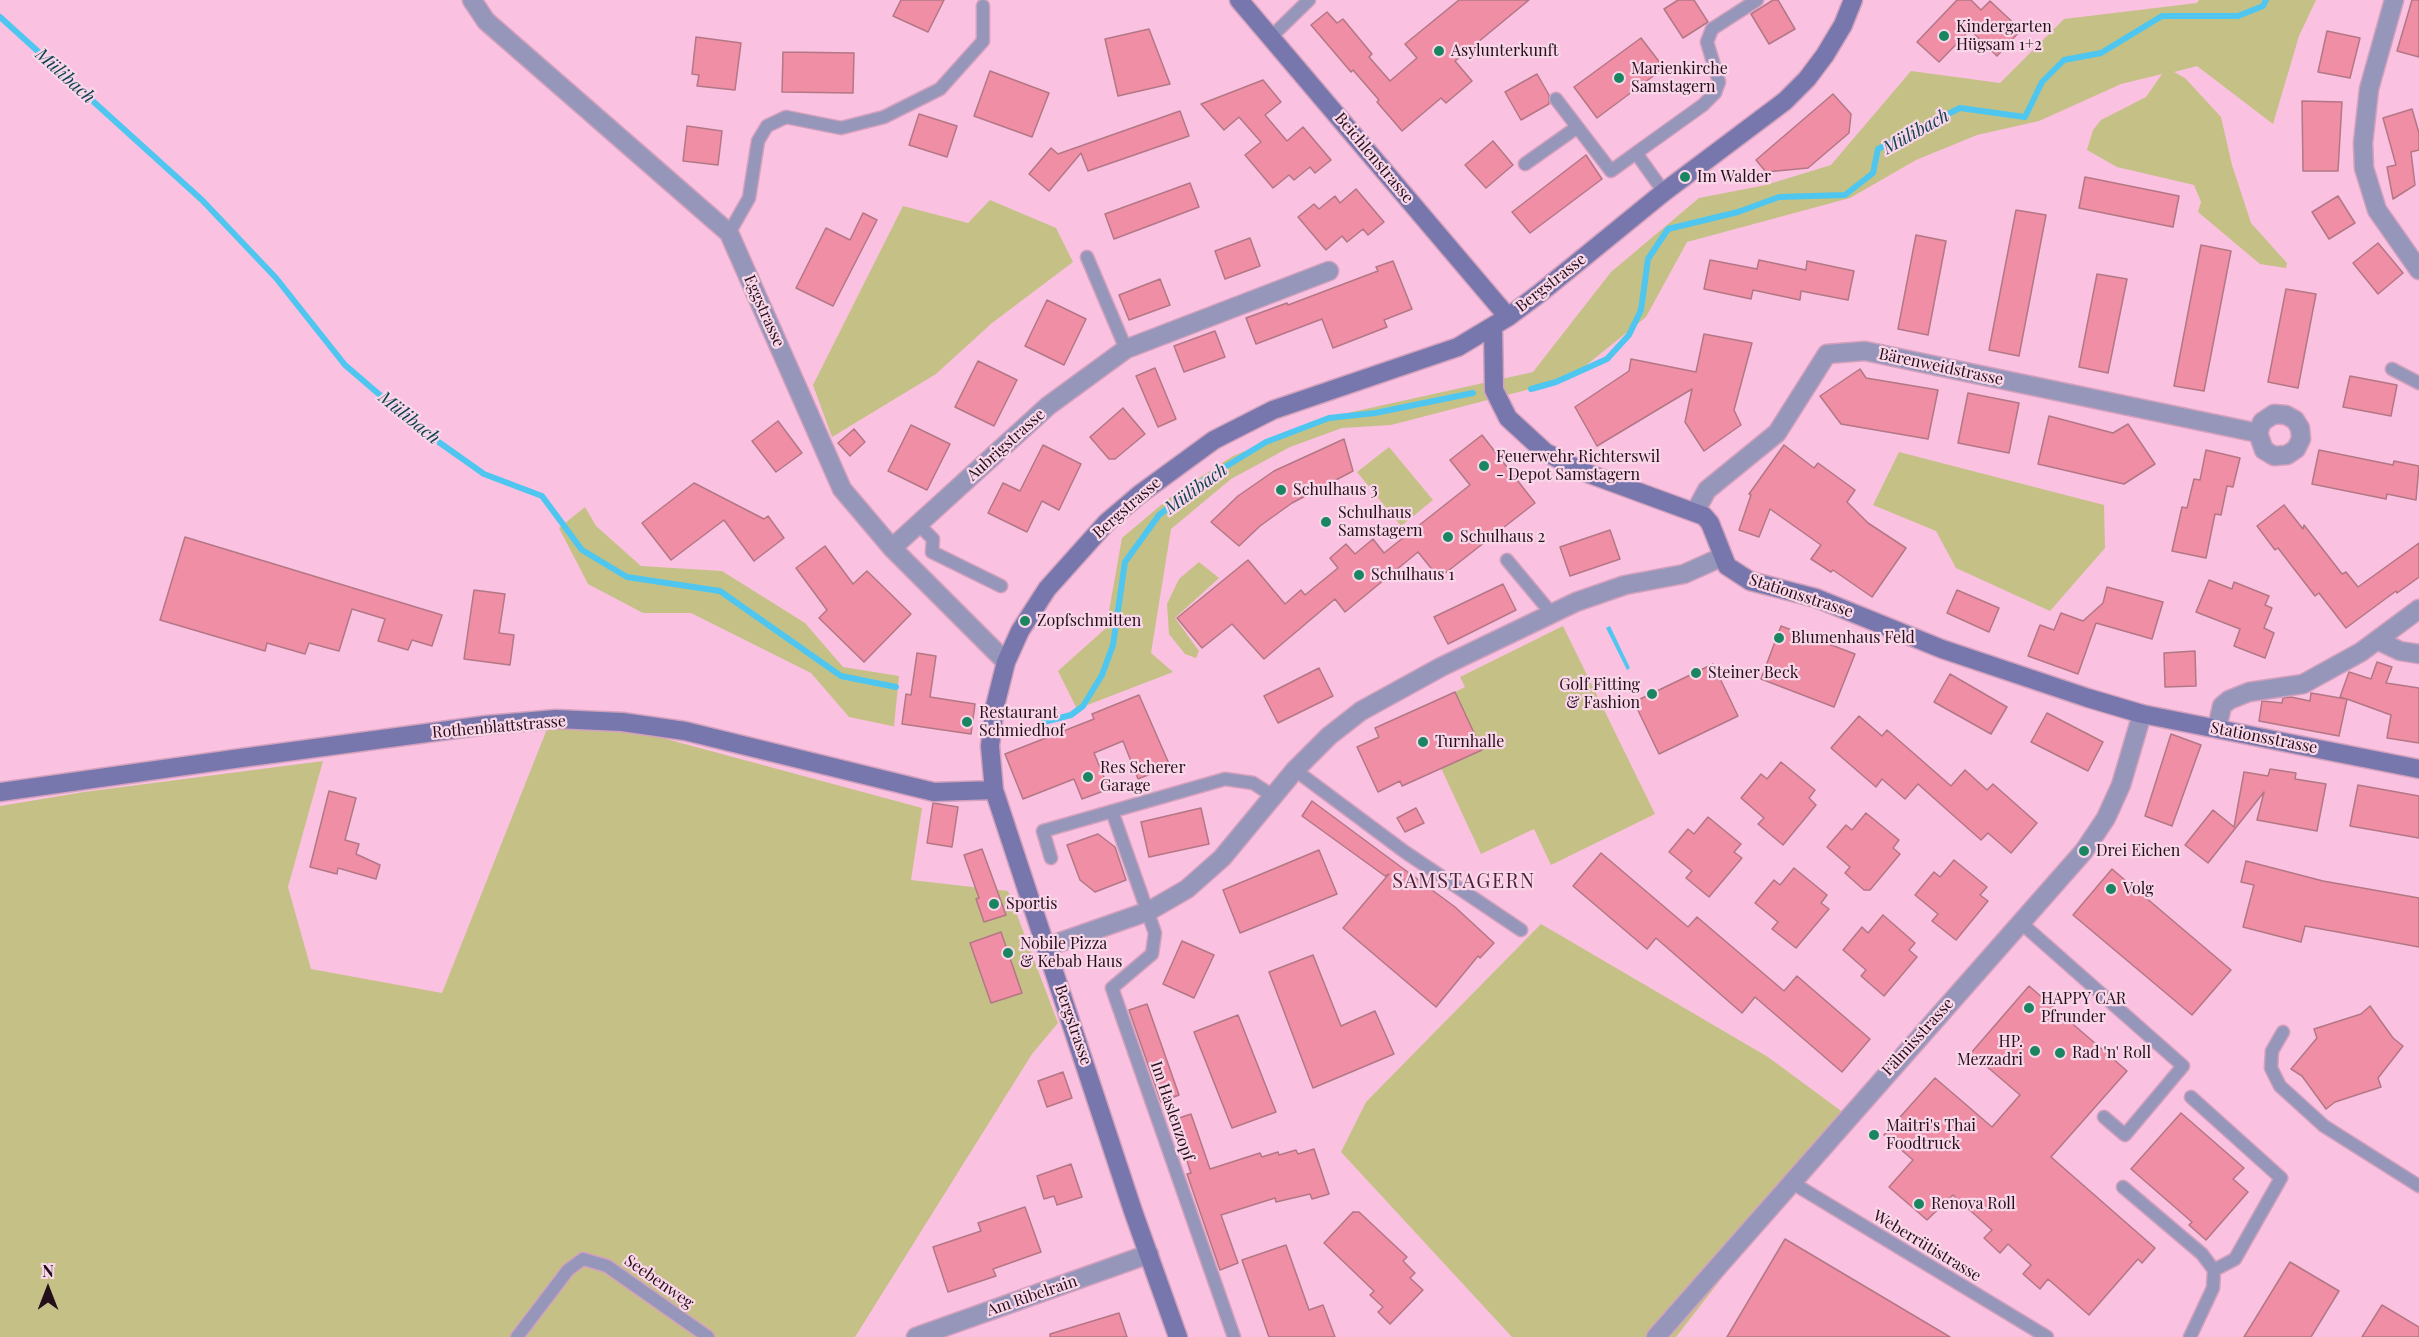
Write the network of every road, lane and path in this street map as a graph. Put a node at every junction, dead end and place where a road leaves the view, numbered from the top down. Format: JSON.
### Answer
{"nodes":[{"id":1,"x":472,"y":0,"type":"edge"},
{"id":2,"x":1239,"y":0,"type":"edge"},
{"id":3,"x":1309,"y":0,"type":"edge"},
{"id":4,"x":1757,"y":0,"type":"edge"},
{"id":5,"x":1853,"y":0,"type":"edge"},
{"id":6,"x":2394,"y":0,"type":"edge"},
{"id":7,"x":983,"y":6,"type":"dead end"},
{"id":8,"x":1271,"y":37,"type":"junction"},
{"id":9,"x":1556,"y":99,"type":"dead end"},
{"id":10,"x":1576,"y":128,"type":"junction"},
{"id":11,"x":1636,"y":153,"type":"junction"},
{"id":12,"x":1525,"y":164,"type":"dead end"},
{"id":13,"x":1664,"y":192,"type":"junction"},
{"id":14,"x":729,"y":233,"type":"junction"},
{"id":15,"x":1088,"y":257,"type":"dead end"},
{"id":16,"x":2419,"y":270,"type":"edge"},
{"id":17,"x":1329,"y":271,"type":"dead end"},
{"id":18,"x":1501,"y":321,"type":"junction"},
{"id":19,"x":1126,"y":349,"type":"junction"},
{"id":20,"x":2392,"y":369,"type":"dead end"},
{"id":21,"x":2419,"y":383,"type":"edge"},
{"id":22,"x":2258,"y":433,"type":"dead end"},
{"id":23,"x":1695,"y":512,"type":"junction"},
{"id":24,"x":919,"y":525,"type":"junction"},
{"id":25,"x":892,"y":548,"type":"junction"},
{"id":26,"x":1722,"y":557,"type":"junction"},
{"id":27,"x":1508,"y":560,"type":"dead end"},
{"id":28,"x":1001,"y":586,"type":"dead end"},
{"id":29,"x":2419,"y":609,"type":"edge"},
{"id":30,"x":1552,"y":614,"type":"junction"},
{"id":31,"x":2377,"y":640,"type":"junction"},
{"id":32,"x":2419,"y":654,"type":"edge"},
{"id":33,"x":1006,"y":662,"type":"junction"},
{"id":34,"x":2142,"y":714,"type":"junction"},
{"id":35,"x":2217,"y":728,"type":"junction"},
{"id":36,"x":2419,"y":769,"type":"edge"},
{"id":37,"x":1295,"y":770,"type":"junction"},
{"id":38,"x":994,"y":790,"type":"junction"},
{"id":39,"x":0,"y":792,"type":"edge"},
{"id":40,"x":1273,"y":796,"type":"junction"},
{"id":41,"x":1112,"y":811,"type":"junction"},
{"id":42,"x":1051,"y":858,"type":"dead end"},
{"id":43,"x":1149,"y":911,"type":"junction"},
{"id":44,"x":2020,"y":922,"type":"junction"},
{"id":45,"x":1521,"y":930,"type":"dead end"},
{"id":46,"x":1046,"y":947,"type":"junction"},
{"id":47,"x":2283,"y":1032,"type":"dead end"},
{"id":48,"x":2191,"y":1097,"type":"dead end"},
{"id":49,"x":2104,"y":1117,"type":"dead end"},
{"id":50,"x":1791,"y":1182,"type":"junction"},
{"id":51,"x":2419,"y":1186,"type":"edge"},
{"id":52,"x":2123,"y":1187,"type":"dead end"},
{"id":53,"x":1149,"y":1254,"type":"junction"},
{"id":54,"x":2214,"y":1270,"type":"junction"},
{"id":55,"x":517,"y":1337,"type":"edge"},
{"id":56,"x":708,"y":1337,"type":"edge"},
{"id":57,"x":916,"y":1337,"type":"edge"},
{"id":58,"x":1178,"y":1337,"type":"edge"},
{"id":59,"x":1234,"y":1337,"type":"edge"},
{"id":60,"x":1656,"y":1337,"type":"edge"},
{"id":61,"x":2047,"y":1337,"type":"edge"},
{"id":62,"x":2190,"y":1337,"type":"edge"}],
"edges":[{"from":1,"to":14,"type":"street","name":"Eggstrasse"},
{"from":2,"to":8,"type":"street","name":"Beichlenstrasse"},
{"from":3,"to":8,"type":"lane"},
{"from":4,"to":11,"type":"lane"},
{"from":5,"to":13,"type":"street","name":"Bergstrasse"},
{"from":6,"to":16,"type":"street"},
{"from":7,"to":14,"type":"lane"},
{"from":8,"to":18,"type":"street","name":"Beichlenstrasse"},
{"from":9,"to":10,"type":"lane"},
{"from":10,"to":11,"type":"lane"},
{"from":10,"to":12,"type":"lane"},
{"from":11,"to":13,"type":"lane"},
{"from":13,"to":18,"type":"street","name":"Bergstrasse"},
{"from":14,"to":25,"type":"street","name":"Eggstrasse"},
{"from":15,"to":19,"type":"lane"},
{"from":17,"to":19,"type":"street","name":"Aubrigstrasse"},
{"from":18,"to":23,"type":"street"},
{"from":18,"to":33,"type":"street","name":"Bergstrasse"},
{"from":19,"to":24,"type":"street","name":"Aubrigstrasse"},
{"from":20,"to":21,"type":"lane"},
{"from":22,"to":23,"type":"street","name":"Bärenweidstrasse"},
{"from":23,"to":26,"type":"street"},
{"from":24,"to":25,"type":"street","name":"Aubrigstrasse"},
{"from":24,"to":28,"type":"lane"},
{"from":25,"to":33,"type":"street","name":"Eggstrasse"},
{"from":26,"to":30,"type":"street"},
{"from":26,"to":34,"type":"street","name":"Stationsstrasse"},
{"from":27,"to":30,"type":"lane"},
{"from":29,"to":31,"type":"street"},
{"from":30,"to":37,"type":"street"},
{"from":31,"to":32,"type":"street"},
{"from":31,"to":35,"type":"street"},
{"from":33,"to":38,"type":"street","name":"Bergstrasse"},
{"from":34,"to":35,"type":"street","name":"Stationsstrasse"},
{"from":34,"to":44,"type":"street","name":"Fälmisstrasse"},
{"from":35,"to":36,"type":"street","name":"Stationsstrasse"},
{"from":37,"to":40,"type":"street"},
{"from":37,"to":45,"type":"lane"},
{"from":38,"to":39,"type":"street","name":"Rothenblattstrasse"},
{"from":38,"to":46,"type":"street","name":"Bergstrasse"},
{"from":40,"to":41,"type":"lane"},
{"from":40,"to":43,"type":"street"},
{"from":41,"to":42,"type":"lane"},
{"from":41,"to":43,"type":"lane"},
{"from":43,"to":46,"type":"street"},
{"from":43,"to":59,"type":"lane","name":"Im Haslenzopf"},
{"from":44,"to":49,"type":"lane"},
{"from":44,"to":50,"type":"street","name":"Fälmisstrasse"},
{"from":46,"to":53,"type":"street","name":"Bergstrasse"},
{"from":47,"to":51,"type":"lane"},
{"from":48,"to":54,"type":"lane"},
{"from":50,"to":60,"type":"street","name":"Fälmisstrasse"},
{"from":50,"to":61,"type":"lane","name":"Weberrütistrasse"},
{"from":52,"to":54,"type":"lane"},
{"from":53,"to":57,"type":"street","name":"Am Ribelrain"},
{"from":53,"to":58,"type":"street","name":"Bergstrasse"},
{"from":54,"to":62,"type":"lane"},
{"from":55,"to":56,"type":"lane","name":"Seebenweg"}]}
